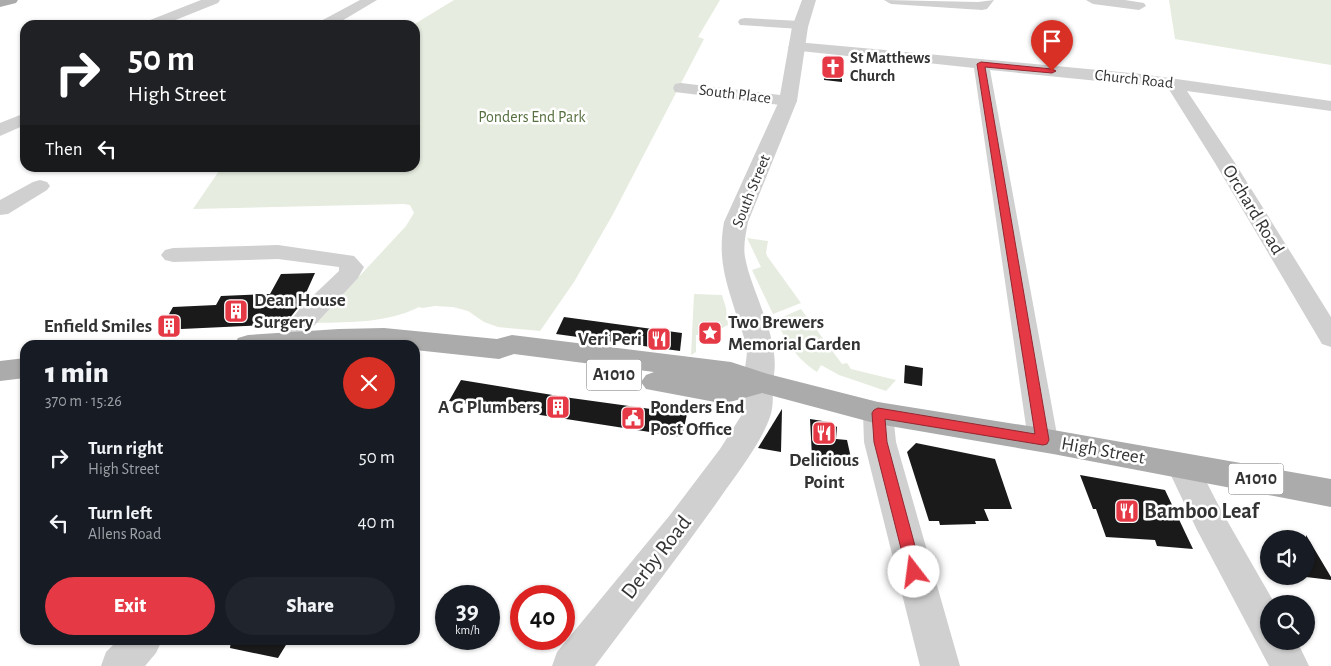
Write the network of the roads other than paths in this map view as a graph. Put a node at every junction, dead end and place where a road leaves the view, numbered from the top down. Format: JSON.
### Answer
{"nodes":[{"id":1,"x":10,"y":0,"type":"edge"},
{"id":2,"x":213,"y":0,"type":"edge"},
{"id":3,"x":370,"y":0,"type":"edge"},
{"id":4,"x":809,"y":0,"type":"edge"},
{"id":5,"x":891,"y":0,"type":"edge"},
{"id":6,"x":987,"y":0,"type":"edge"},
{"id":7,"x":1093,"y":0,"type":"edge"},
{"id":8,"x":0,"y":4,"type":"edge"},
{"id":9,"x":1138,"y":6,"type":"dead end"},
{"id":10,"x":163,"y":20,"type":"edge"},
{"id":11,"x":333,"y":20,"type":"edge"},
{"id":12,"x":745,"y":22,"type":"dead end"},
{"id":13,"x":800,"y":25,"type":"junction"},
{"id":14,"x":796,"y":47,"type":"junction"},
{"id":15,"x":885,"y":55,"type":"dead end"},
{"id":16,"x":906,"y":57,"type":"dead end"},
{"id":17,"x":981,"y":64,"type":"junction"},
{"id":18,"x":1174,"y":84,"type":"junction"},
{"id":19,"x":681,"y":88,"type":"dead end"},
{"id":20,"x":788,"y":101,"type":"junction"},
{"id":21,"x":1331,"y":106,"type":"edge"},
{"id":22,"x":20,"y":120,"type":"edge"},
{"id":23,"x":2,"y":127,"type":"edge"},
{"id":24,"x":40,"y":186,"type":"dead end"},
{"id":25,"x":0,"y":210,"type":"edge"},
{"id":26,"x":173,"y":255,"type":"dead end"},
{"id":27,"x":1331,"y":338,"type":"edge"},
{"id":28,"x":292,"y":340,"type":"edge"},
{"id":29,"x":316,"y":340,"type":"edge"},
{"id":30,"x":374,"y":340,"type":"edge"},
{"id":31,"x":420,"y":344,"type":"edge"},
{"id":32,"x":20,"y":369,"type":"edge"},
{"id":33,"x":0,"y":371,"type":"edge"},
{"id":34,"x":758,"y":384,"type":"junction"},
{"id":35,"x":878,"y":413,"type":"junction"},
{"id":36,"x":1043,"y":440,"type":"junction"},
{"id":37,"x":1182,"y":465,"type":"junction"},
{"id":38,"x":1331,"y":493,"type":"edge"},
{"id":39,"x":1260,"y":612,"type":"edge"},
{"id":40,"x":139,"y":645,"type":"edge"},
{"id":41,"x":1281,"y":650,"type":"edge"},
{"id":42,"x":120,"y":666,"type":"edge"},
{"id":43,"x":571,"y":666,"type":"edge"},
{"id":44,"x":940,"y":666,"type":"edge"},
{"id":45,"x":1290,"y":666,"type":"edge"}],
"edges":[{"from":1,"to":8,"type":"main road"},
{"from":2,"to":10,"type":"street"},
{"from":3,"to":11,"type":"street"},
{"from":4,"to":13,"type":"street","name":"South Street"},
{"from":5,"to":6,"type":"street"},
{"from":7,"to":9,"type":"street"},
{"from":12,"to":13,"type":"street"},
{"from":13,"to":14,"type":"street","name":"South Street"},
{"from":14,"to":15,"type":"street"},
{"from":14,"to":20,"type":"street","name":"South Street"},
{"from":16,"to":17,"type":"street","name":"Church Road"},
{"from":17,"to":18,"type":"street","name":"Church Road"},
{"from":17,"to":36,"type":"street"},
{"from":18,"to":21,"type":"street","name":"Church Road"},
{"from":18,"to":27,"type":"street","name":"Orchard Road"},
{"from":19,"to":20,"type":"street","name":"South Place"},
{"from":20,"to":34,"type":"street","name":"South Street"},
{"from":22,"to":23,"type":"street"},
{"from":24,"to":25,"type":"street"},
{"from":26,"to":28,"type":"street"},
{"from":29,"to":30,"type":"main road","name":"High Street","number":"A1010"},
{"from":31,"to":34,"type":"main road","name":"High Street","number":"A1010"},
{"from":32,"to":33,"type":"main road"},
{"from":34,"to":35,"type":"main road","name":"High Street","number":"A1010"},
{"from":34,"to":43,"type":"street","name":"Derby Road"},
{"from":35,"to":36,"type":"main road","name":"High Street","number":"A1010"},
{"from":35,"to":44,"type":"street"},
{"from":36,"to":37,"type":"main road","name":"High Street","number":"A1010"},
{"from":37,"to":38,"type":"main road","name":"High Street","number":"A1010"},
{"from":37,"to":39,"type":"street"},
{"from":40,"to":42,"type":"street"},
{"from":41,"to":45,"type":"street"}]}
